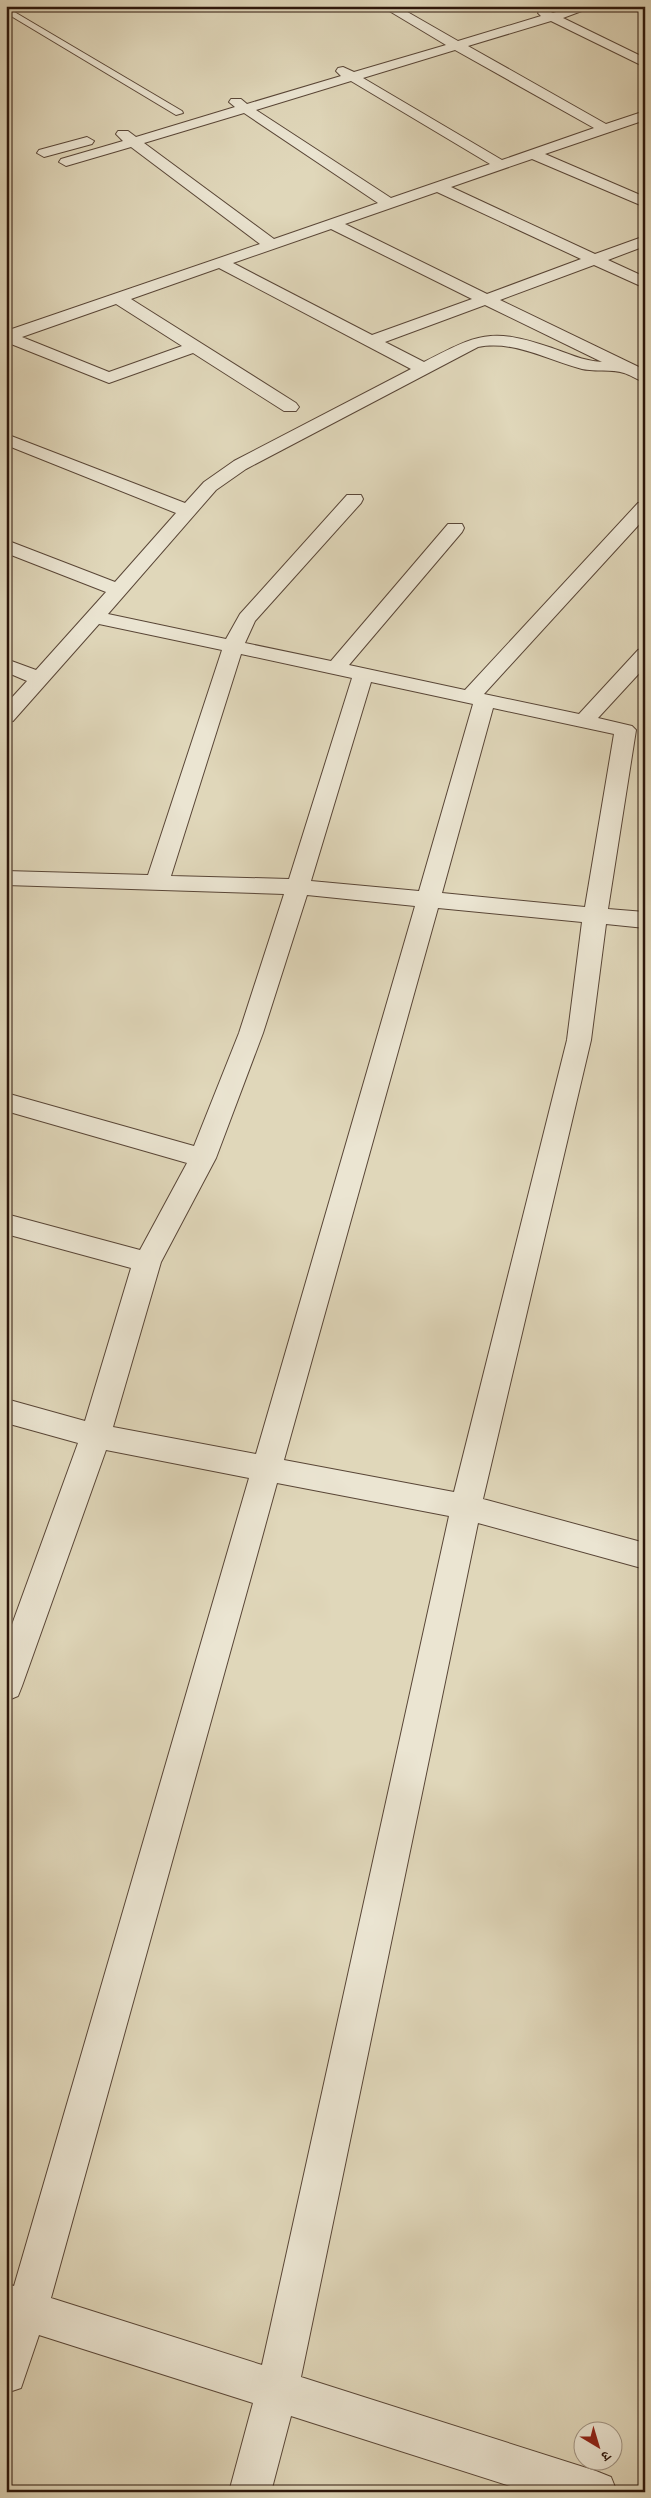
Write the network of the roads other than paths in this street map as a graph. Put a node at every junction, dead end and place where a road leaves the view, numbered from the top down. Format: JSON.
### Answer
{"nodes":[{"id":1,"x":387,"y":6,"type":"edge"},
{"id":2,"x":589,"y":6,"type":"edge"},
{"id":3,"x":536,"y":7,"type":"edge"},
{"id":4,"x":6,"y":9,"type":"edge"},
{"id":5,"x":553,"y":17,"type":"junction"},
{"id":6,"x":439,"y":37,"type":"junction"},
{"id":7,"x":420,"y":42,"type":"dead end"},
{"id":8,"x":456,"y":46,"type":"junction"},
{"id":9,"x":355,"y":61,"type":"dead end"},
{"id":10,"x":645,"y":63,"type":"edge"},
{"id":11,"x":353,"y":77,"type":"junction"},
{"id":12,"x":248,"y":93,"type":"dead end"},
{"id":13,"x":196,"y":108,"type":"dead end"},
{"id":14,"x":246,"y":109,"type":"junction"},
{"id":15,"x":179,"y":113,"type":"junction"},
{"id":16,"x":645,"y":114,"type":"edge"},
{"id":17,"x":162,"y":118,"type":"dead end"},
{"id":18,"x":629,"y":120,"type":"junction"},
{"id":19,"x":136,"y":126,"type":"dead end"},
{"id":20,"x":645,"y":126,"type":"edge"},
{"id":21,"x":605,"y":128,"type":"junction"},
{"id":22,"x":110,"y":134,"type":"junction"},
{"id":23,"x":134,"y":142,"type":"junction"},
{"id":24,"x":44,"y":153,"type":"dead end"},
{"id":25,"x":532,"y":154,"type":"junction"},
{"id":26,"x":66,"y":162,"type":"dead end"},
{"id":27,"x":501,"y":164,"type":"junction"},
{"id":28,"x":438,"y":187,"type":"junction"},
{"id":29,"x":645,"y":203,"type":"edge"},
{"id":30,"x":389,"y":204,"type":"junction"},
{"id":31,"x":332,"y":224,"type":"junction"},
{"id":32,"x":645,"y":241,"type":"edge"},
{"id":33,"x":272,"y":244,"type":"junction"},
{"id":34,"x":595,"y":260,"type":"junction"},
{"id":35,"x":220,"y":263,"type":"junction"},
{"id":36,"x":645,"y":283,"type":"edge"},
{"id":37,"x":118,"y":298,"type":"junction"},
{"id":38,"x":486,"y":299,"type":"junction"},
{"id":39,"x":7,"y":337,"type":"edge"},
{"id":40,"x":372,"y":341,"type":"junction"},
{"id":41,"x":194,"y":347,"type":"junction"},
{"id":42,"x":626,"y":368,"type":"junction"},
{"id":43,"x":425,"y":369,"type":"junction"},
{"id":44,"x":645,"y":377,"type":"edge"},
{"id":45,"x":290,"y":407,"type":"dead end"},
{"id":46,"x":6,"y":439,"type":"edge"},
{"id":47,"x":354,"y":499,"type":"dead end"},
{"id":48,"x":645,"y":507,"type":"edge"},
{"id":49,"x":188,"y":511,"type":"junction"},
{"id":50,"x":455,"y":528,"type":"dead end"},
{"id":51,"x":6,"y":546,"type":"edge"},
{"id":52,"x":118,"y":590,"type":"junction"},
{"id":53,"x":94,"y":617,"type":"junction"},
{"id":54,"x":232,"y":648,"type":"junction"},
{"id":55,"x":645,"y":654,"type":"edge"},
{"id":56,"x":6,"y":665,"type":"edge"},
{"id":57,"x":336,"y":669,"type":"junction"},
{"id":58,"x":364,"y":675,"type":"junction"},
{"id":59,"x":40,"y":678,"type":"junction"},
{"id":60,"x":478,"y":699,"type":"junction"},
{"id":61,"x":6,"y":717,"type":"edge"},
{"id":62,"x":584,"y":722,"type":"junction"},
{"id":63,"x":635,"y":732,"type":"edge"},
{"id":64,"x":6,"y":878,"type":"edge"},
{"id":65,"x":157,"y":883,"type":"junction"},
{"id":66,"x":298,"y":888,"type":"junction"},
{"id":67,"x":429,"y":899,"type":"junction"},
{"id":68,"x":595,"y":915,"type":"junction"},
{"id":69,"x":645,"y":920,"type":"edge"},
{"id":70,"x":6,"y":1102,"type":"edge"},
{"id":71,"x":203,"y":1158,"type":"junction"},
{"id":72,"x":6,"y":1224,"type":"edge"},
{"id":73,"x":147,"y":1262,"type":"junction"},
{"id":74,"x":6,"y":1411,"type":"edge"},
{"id":75,"x":95,"y":1436,"type":"junction"},
{"id":76,"x":267,"y":1470,"type":"junction"},
{"id":77,"x":467,"y":1507,"type":"junction"},
{"id":78,"x":645,"y":1556,"type":"edge"},
{"id":79,"x":6,"y":1686,"type":"edge"},
{"id":80,"x":17,"y":2308,"type":"edge"},
{"id":81,"x":6,"y":2373,"type":"edge"},
{"id":82,"x":277,"y":2391,"type":"junction"},
{"id":83,"x":540,"y":2483,"type":"edge"},
{"id":84,"x":250,"y":2492,"type":"edge"},
{"id":85,"x":596,"y":2492,"type":"edge"}],
"edges":[{"from":1,"to":6,"type":"street"},
{"from":2,"to":5,"type":"street"},
{"from":3,"to":5,"type":"street"},
{"from":3,"to":6,"type":"street"},
{"from":4,"to":15,"type":"lane"},
{"from":5,"to":8,"type":"street"},
{"from":5,"to":10,"type":"street"},
{"from":6,"to":7,"type":"street"},
{"from":6,"to":8,"type":"street"},
{"from":8,"to":11,"type":"street"},
{"from":8,"to":21,"type":"street"},
{"from":9,"to":11,"type":"street"},
{"from":11,"to":14,"type":"street"},
{"from":11,"to":27,"type":"street"},
{"from":12,"to":14,"type":"street"},
{"from":13,"to":15,"type":"street"},
{"from":14,"to":23,"type":"street"},
{"from":14,"to":30,"type":"street"},
{"from":15,"to":17,"type":"street"},
{"from":16,"to":18,"type":"street"},
{"from":18,"to":20,"type":"street"},
{"from":18,"to":21,"type":"street"},
{"from":19,"to":22,"type":"street"},
{"from":21,"to":25,"type":"street"},
{"from":22,"to":23,"type":"street"},
{"from":22,"to":24,"type":"street"},
{"from":23,"to":26,"type":"street"},
{"from":23,"to":33,"type":"street"},
{"from":25,"to":27,"type":"street"},
{"from":25,"to":29,"type":"street"},
{"from":27,"to":28,"type":"street"},
{"from":28,"to":30,"type":"street"},
{"from":28,"to":34,"type":"street"},
{"from":30,"to":31,"type":"street"},
{"from":31,"to":33,"type":"street"},
{"from":31,"to":38,"type":"street"},
{"from":32,"to":34,"type":"street"},
{"from":33,"to":35,"type":"street"},
{"from":34,"to":36,"type":"street"},
{"from":34,"to":38,"type":"street"},
{"from":35,"to":37,"type":"street"},
{"from":35,"to":40,"type":"street"},
{"from":37,"to":39,"type":"street"},
{"from":37,"to":41,"type":"street"},
{"from":38,"to":40,"type":"street"},
{"from":38,"to":42,"type":"street"},
{"from":39,"to":41,"type":"street"},
{"from":40,"to":43,"type":"street"},
{"from":41,"to":45,"type":"street"},
{"from":42,"to":43,"type":"street"},
{"from":42,"to":44,"type":"street"},
{"from":43,"to":49,"type":"street"},
{"from":46,"to":49,"type":"street"},
{"from":47,"to":54,"type":"street"},
{"from":48,"to":60,"type":"street"},
{"from":49,"to":52,"type":"street"},
{"from":50,"to":57,"type":"street"},
{"from":51,"to":52,"type":"street"},
{"from":52,"to":53,"type":"street"},
{"from":53,"to":54,"type":"street"},
{"from":53,"to":59,"type":"street"},
{"from":54,"to":57,"type":"street"},
{"from":54,"to":65,"type":"street"},
{"from":55,"to":62,"type":"street"},
{"from":56,"to":59,"type":"street"},
{"from":57,"to":58,"type":"street"},
{"from":58,"to":60,"type":"street"},
{"from":58,"to":66,"type":"street"},
{"from":59,"to":61,"type":"street"},
{"from":60,"to":62,"type":"street"},
{"from":60,"to":67,"type":"street"},
{"from":62,"to":63,"type":"street"},
{"from":63,"to":68,"type":"street"},
{"from":64,"to":65,"type":"street"},
{"from":65,"to":66,"type":"street"},
{"from":66,"to":67,"type":"street"},
{"from":66,"to":71,"type":"street"},
{"from":67,"to":68,"type":"street"},
{"from":67,"to":76,"type":"street"},
{"from":68,"to":69,"type":"street"},
{"from":68,"to":77,"type":"street"},
{"from":70,"to":71,"type":"street"},
{"from":71,"to":73,"type":"street"},
{"from":72,"to":73,"type":"street"},
{"from":73,"to":75,"type":"street"},
{"from":74,"to":75,"type":"street"},
{"from":75,"to":76,"type":"street"},
{"from":75,"to":79,"type":"street"},
{"from":76,"to":77,"type":"street"},
{"from":76,"to":80,"type":"street"},
{"from":77,"to":78,"type":"street"},
{"from":77,"to":82,"type":"street"},
{"from":80,"to":81,"type":"street"},
{"from":80,"to":82,"type":"street"},
{"from":82,"to":83,"type":"street"},
{"from":82,"to":84,"type":"street"},
{"from":83,"to":85,"type":"street"}]}
